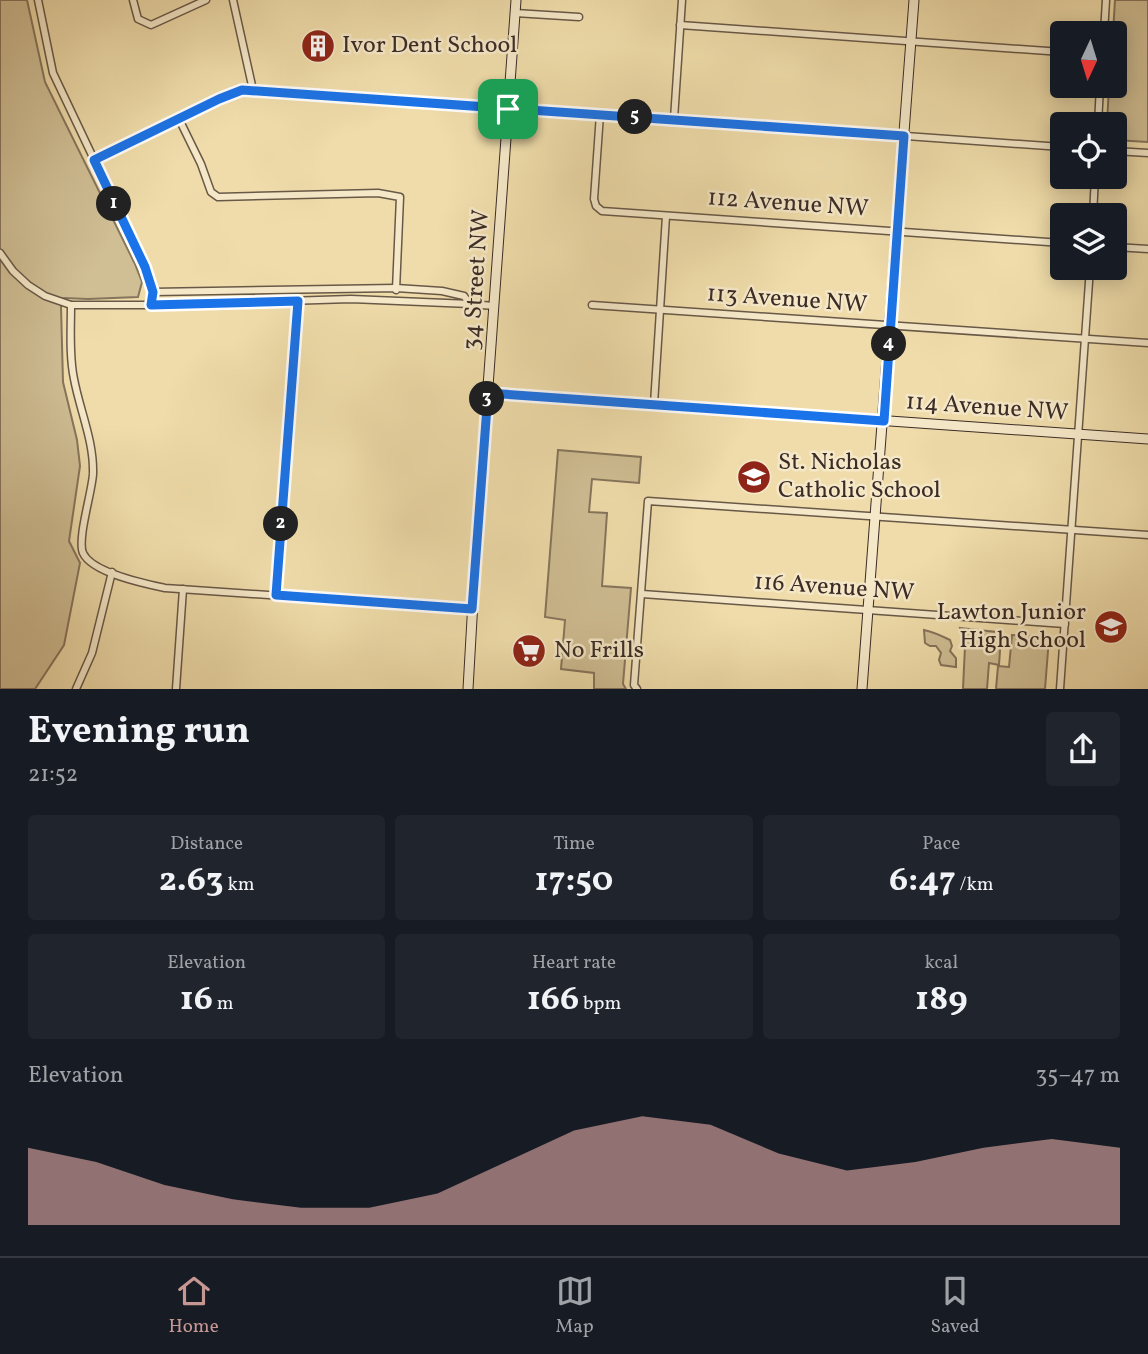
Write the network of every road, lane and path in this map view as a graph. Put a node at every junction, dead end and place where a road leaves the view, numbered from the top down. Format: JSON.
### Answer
{"nodes":[{"id":1,"x":38,"y":0,"type":"edge"},
{"id":2,"x":133,"y":0,"type":"edge"},
{"id":3,"x":206,"y":0,"type":"edge"},
{"id":4,"x":233,"y":0,"type":"edge"},
{"id":5,"x":516,"y":0,"type":"edge"},
{"id":6,"x":682,"y":0,"type":"edge"},
{"id":7,"x":914,"y":0,"type":"edge"},
{"id":8,"x":1106,"y":0,"type":"edge"},
{"id":9,"x":515,"y":13,"type":"junction"},
{"id":10,"x":579,"y":17,"type":"dead end"},
{"id":11,"x":1105,"y":21,"type":"edge"},
{"id":12,"x":680,"y":25,"type":"junction"},
{"id":13,"x":911,"y":41,"type":"junction"},
{"id":14,"x":1050,"y":51,"type":"edge"},
{"id":15,"x":253,"y":90,"type":"junction"},
{"id":16,"x":508,"y":109,"type":"junction"},
{"id":17,"x":600,"y":114,"type":"junction"},
{"id":18,"x":179,"y":118,"type":"junction"},
{"id":19,"x":674,"y":120,"type":"junction"},
{"id":20,"x":904,"y":136,"type":"junction"},
{"id":21,"x":1050,"y":146,"type":"edge"},
{"id":22,"x":1127,"y":152,"type":"edge"},
{"id":23,"x":1148,"y":153,"type":"edge"},
{"id":24,"x":94,"y":160,"type":"junction"},
{"id":25,"x":666,"y":216,"type":"junction"},
{"id":26,"x":898,"y":231,"type":"junction"},
{"id":27,"x":1050,"y":242,"type":"edge"},
{"id":28,"x":1127,"y":248,"type":"edge"},
{"id":29,"x":1148,"y":249,"type":"edge"},
{"id":30,"x":0,"y":253,"type":"edge"},
{"id":31,"x":1089,"y":280,"type":"edge"},
{"id":32,"x":396,"y":288,"type":"junction"},
{"id":33,"x":153,"y":292,"type":"junction"},
{"id":34,"x":395,"y":299,"type":"junction"},
{"id":35,"x":298,"y":301,"type":"junction"},
{"id":36,"x":71,"y":304,"type":"junction"},
{"id":37,"x":470,"y":304,"type":"junction"},
{"id":38,"x":151,"y":305,"type":"junction"},
{"id":39,"x":592,"y":305,"type":"dead end"},
{"id":40,"x":494,"y":306,"type":"junction"},
{"id":41,"x":660,"y":311,"type":"junction"},
{"id":42,"x":891,"y":326,"type":"junction"},
{"id":43,"x":1085,"y":339,"type":"junction"},
{"id":44,"x":1148,"y":343,"type":"edge"},
{"id":45,"x":488,"y":393,"type":"junction"},
{"id":46,"x":654,"y":404,"type":"junction"},
{"id":47,"x":884,"y":421,"type":"junction"},
{"id":48,"x":1078,"y":433,"type":"junction"},
{"id":49,"x":1148,"y":439,"type":"edge"},
{"id":50,"x":876,"y":517,"type":"junction"},
{"id":51,"x":1072,"y":530,"type":"junction"},
{"id":52,"x":1148,"y":535,"type":"edge"},
{"id":53,"x":112,"y":572,"type":"junction"},
{"id":54,"x":183,"y":589,"type":"junction"},
{"id":55,"x":642,"y":594,"type":"junction"},
{"id":56,"x":276,"y":595,"type":"junction"},
{"id":57,"x":472,"y":609,"type":"junction"},
{"id":58,"x":868,"y":610,"type":"junction"},
{"id":59,"x":1065,"y":624,"type":"junction"},
{"id":60,"x":76,"y":689,"type":"edge"},
{"id":61,"x":176,"y":689,"type":"edge"},
{"id":62,"x":468,"y":689,"type":"edge"},
{"id":63,"x":636,"y":689,"type":"edge"},
{"id":64,"x":863,"y":689,"type":"edge"},
{"id":65,"x":1060,"y":689,"type":"edge"}],
"edges":[{"from":1,"to":24,"type":"street"},
{"from":2,"to":3,"type":"street"},
{"from":4,"to":15,"type":"street"},
{"from":5,"to":9,"type":"street","name":"34 Street NW"},
{"from":6,"to":12,"type":"street"},
{"from":7,"to":13,"type":"street"},
{"from":8,"to":11,"type":"street"},
{"from":9,"to":10,"type":"street"},
{"from":9,"to":16,"type":"street","name":"34 Street NW"},
{"from":12,"to":13,"type":"street"},
{"from":12,"to":19,"type":"street"},
{"from":13,"to":14,"type":"street"},
{"from":13,"to":20,"type":"street"},
{"from":15,"to":16,"type":"street"},
{"from":15,"to":18,"type":"street"},
{"from":16,"to":17,"type":"street"},
{"from":16,"to":40,"type":"street","name":"34 Street NW"},
{"from":17,"to":19,"type":"street"},
{"from":17,"to":25,"type":"street","name":"112 Avenue NW"},
{"from":18,"to":24,"type":"street"},
{"from":18,"to":32,"type":"street"},
{"from":19,"to":20,"type":"street"},
{"from":20,"to":21,"type":"street"},
{"from":20,"to":26,"type":"street"},
{"from":22,"to":23,"type":"street"},
{"from":24,"to":33,"type":"street"},
{"from":25,"to":26,"type":"street","name":"112 Avenue NW"},
{"from":25,"to":41,"type":"street"},
{"from":26,"to":27,"type":"street","name":"112 Avenue NW"},
{"from":26,"to":42,"type":"street"},
{"from":28,"to":29,"type":"street"},
{"from":30,"to":36,"type":"street"},
{"from":31,"to":43,"type":"street"},
{"from":32,"to":33,"type":"street"},
{"from":32,"to":34,"type":"street"},
{"from":32,"to":37,"type":"street"},
{"from":33,"to":38,"type":"street"},
{"from":34,"to":35,"type":"street"},
{"from":34,"to":37,"type":"street"},
{"from":35,"to":38,"type":"street"},
{"from":35,"to":56,"type":"street"},
{"from":36,"to":38,"type":"street"},
{"from":36,"to":53,"type":"street"},
{"from":37,"to":40,"type":"street"},
{"from":39,"to":41,"type":"street","name":"113 Avenue NW"},
{"from":40,"to":45,"type":"street","name":"34 Street NW"},
{"from":41,"to":42,"type":"street","name":"113 Avenue NW"},
{"from":41,"to":46,"type":"street"},
{"from":42,"to":43,"type":"street","name":"113 Avenue NW"},
{"from":42,"to":47,"type":"street"},
{"from":43,"to":44,"type":"street","name":"113 Avenue NW"},
{"from":43,"to":48,"type":"street"},
{"from":45,"to":46,"type":"street","name":"114 Avenue NW"},
{"from":45,"to":57,"type":"street","name":"34 Street NW"},
{"from":46,"to":47,"type":"street","name":"114 Avenue NW"},
{"from":47,"to":48,"type":"street","name":"114 Avenue NW"},
{"from":47,"to":50,"type":"street"},
{"from":48,"to":49,"type":"street","name":"114 Avenue NW"},
{"from":48,"to":51,"type":"street"},
{"from":50,"to":51,"type":"street"},
{"from":50,"to":55,"type":"street"},
{"from":50,"to":58,"type":"street"},
{"from":51,"to":52,"type":"street"},
{"from":51,"to":59,"type":"street"},
{"from":53,"to":54,"type":"street"},
{"from":53,"to":60,"type":"street"},
{"from":54,"to":56,"type":"street"},
{"from":54,"to":61,"type":"street"},
{"from":55,"to":58,"type":"street","name":"116 Avenue NW"},
{"from":55,"to":63,"type":"street"},
{"from":56,"to":57,"type":"street"},
{"from":57,"to":62,"type":"street","name":"34 Street NW"},
{"from":58,"to":59,"type":"street","name":"116 Avenue NW"},
{"from":58,"to":64,"type":"street"},
{"from":59,"to":65,"type":"street"}]}
